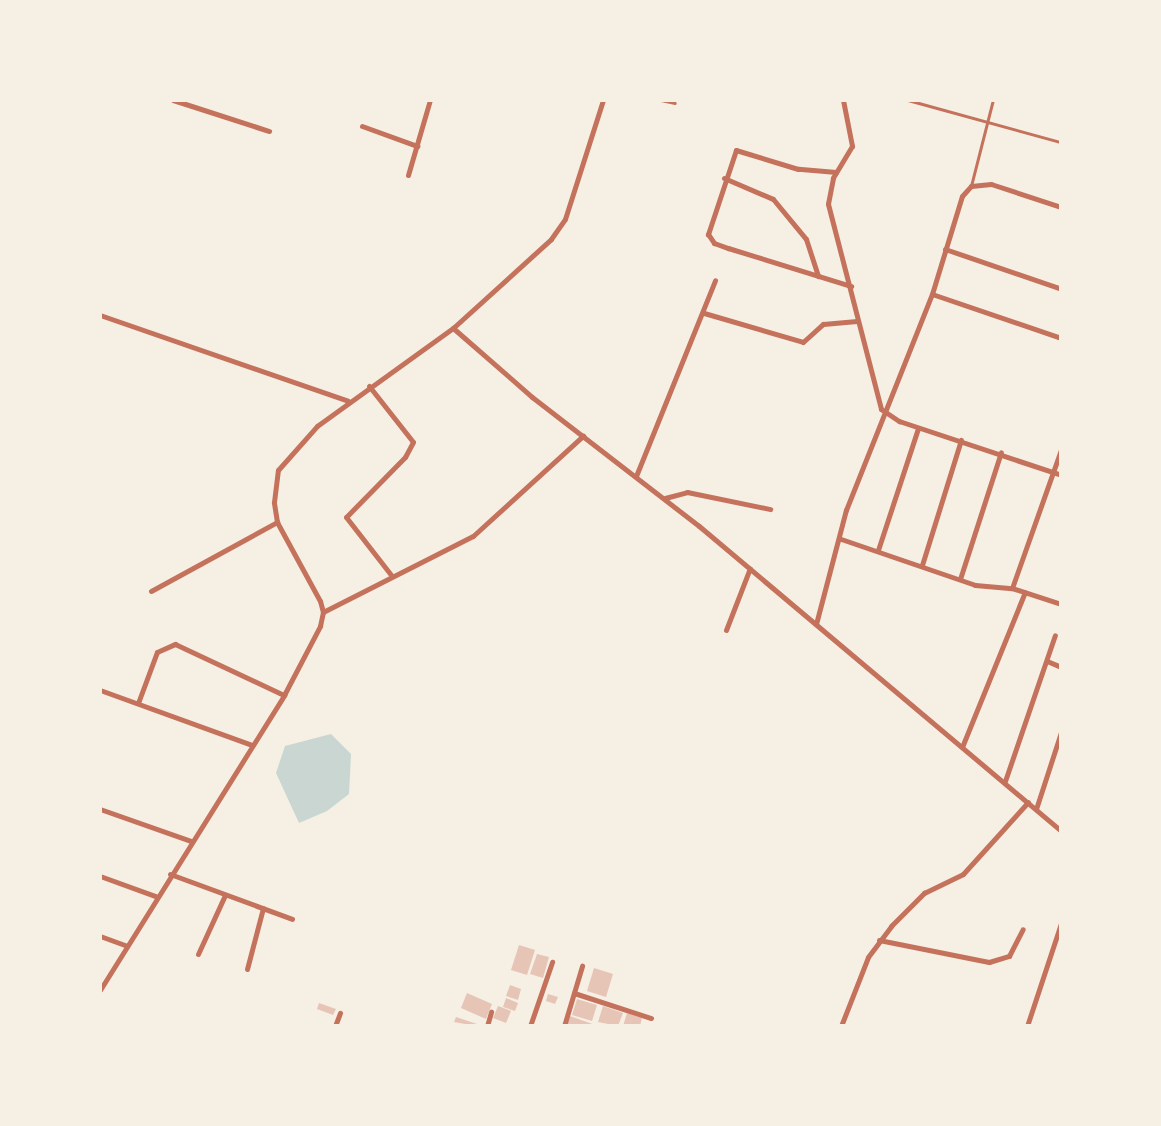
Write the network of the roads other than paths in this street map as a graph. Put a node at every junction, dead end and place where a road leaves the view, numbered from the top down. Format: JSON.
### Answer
{"nodes":[{"id":1,"x":173,"y":100,"type":"edge"},
{"id":2,"x":430,"y":100,"type":"edge"},
{"id":3,"x":603,"y":100,"type":"edge"},
{"id":4,"x":661,"y":100,"type":"edge"},
{"id":5,"x":843,"y":100,"type":"edge"},
{"id":6,"x":908,"y":100,"type":"edge"},
{"id":7,"x":993,"y":100,"type":"edge"},
{"id":8,"x":675,"y":103,"type":"dead end"},
{"id":9,"x":986,"y":120,"type":"junction"},
{"id":10,"x":362,"y":126,"type":"dead end"},
{"id":11,"x":269,"y":131,"type":"dead end"},
{"id":12,"x":1061,"y":142,"type":"edge"},
{"id":13,"x":417,"y":146,"type":"junction"},
{"id":14,"x":836,"y":172,"type":"junction"},
{"id":15,"x":408,"y":175,"type":"dead end"},
{"id":16,"x":724,"y":178,"type":"junction"},
{"id":17,"x":971,"y":186,"type":"junction"},
{"id":18,"x":1061,"y":207,"type":"edge"},
{"id":19,"x":945,"y":248,"type":"junction"},
{"id":20,"x":818,"y":276,"type":"junction"},
{"id":21,"x":715,"y":280,"type":"dead end"},
{"id":22,"x":851,"y":286,"type":"junction"},
{"id":23,"x":1059,"y":288,"type":"dead end"},
{"id":24,"x":933,"y":294,"type":"junction"},
{"id":25,"x":704,"y":313,"type":"junction"},
{"id":26,"x":100,"y":315,"type":"edge"},
{"id":27,"x":857,"y":321,"type":"junction"},
{"id":28,"x":453,"y":328,"type":"junction"},
{"id":29,"x":1061,"y":338,"type":"edge"},
{"id":30,"x":369,"y":386,"type":"junction"},
{"id":31,"x":348,"y":401,"type":"junction"},
{"id":32,"x":885,"y":415,"type":"junction"},
{"id":33,"x":918,"y":428,"type":"junction"},
{"id":34,"x":583,"y":436,"type":"junction"},
{"id":35,"x":961,"y":440,"type":"junction"},
{"id":36,"x":1061,"y":450,"type":"edge"},
{"id":37,"x":1001,"y":452,"type":"junction"},
{"id":38,"x":1054,"y":473,"type":"junction"},
{"id":39,"x":1061,"y":475,"type":"edge"},
{"id":40,"x":636,"y":476,"type":"junction"},
{"id":41,"x":665,"y":498,"type":"junction"},
{"id":42,"x":770,"y":509,"type":"dead end"},
{"id":43,"x":277,"y":522,"type":"junction"},
{"id":44,"x":841,"y":539,"type":"junction"},
{"id":45,"x":878,"y":550,"type":"junction"},
{"id":46,"x":922,"y":565,"type":"junction"},
{"id":47,"x":750,"y":568,"type":"junction"},
{"id":48,"x":392,"y":576,"type":"junction"},
{"id":49,"x":960,"y":579,"type":"junction"},
{"id":50,"x":1012,"y":588,"type":"junction"},
{"id":51,"x":151,"y":591,"type":"dead end"},
{"id":52,"x":1025,"y":592,"type":"junction"},
{"id":53,"x":1061,"y":604,"type":"edge"},
{"id":54,"x":323,"y":612,"type":"junction"},
{"id":55,"x":816,"y":624,"type":"junction"},
{"id":56,"x":726,"y":630,"type":"dead end"},
{"id":57,"x":1055,"y":635,"type":"dead end"},
{"id":58,"x":1046,"y":661,"type":"junction"},
{"id":59,"x":1061,"y":667,"type":"edge"},
{"id":60,"x":100,"y":690,"type":"edge"},
{"id":61,"x":284,"y":695,"type":"junction"},
{"id":62,"x":138,"y":703,"type":"junction"},
{"id":63,"x":1061,"y":732,"type":"edge"},
{"id":64,"x":252,"y":745,"type":"junction"},
{"id":65,"x":962,"y":747,"type":"junction"},
{"id":66,"x":1005,"y":781,"type":"junction"},
{"id":67,"x":1028,"y":802,"type":"junction"},
{"id":68,"x":100,"y":808,"type":"edge"},
{"id":69,"x":1036,"y":808,"type":"junction"},
{"id":70,"x":1061,"y":831,"type":"edge"},
{"id":71,"x":191,"y":841,"type":"junction"},
{"id":72,"x":170,"y":874,"type":"junction"},
{"id":73,"x":100,"y":876,"type":"edge"},
{"id":74,"x":226,"y":895,"type":"junction"},
{"id":75,"x":155,"y":896,"type":"junction"},
{"id":76,"x":263,"y":908,"type":"junction"},
{"id":77,"x":292,"y":919,"type":"dead end"},
{"id":78,"x":1061,"y":923,"type":"edge"},
{"id":79,"x":1023,"y":929,"type":"dead end"},
{"id":80,"x":100,"y":936,"type":"edge"},
{"id":81,"x":879,"y":940,"type":"junction"},
{"id":82,"x":125,"y":945,"type":"junction"},
{"id":83,"x":198,"y":954,"type":"dead end"},
{"id":84,"x":552,"y":962,"type":"dead end"},
{"id":85,"x":582,"y":966,"type":"dead end"},
{"id":86,"x":247,"y":969,"type":"dead end"},
{"id":87,"x":100,"y":990,"type":"edge"},
{"id":88,"x":574,"y":993,"type":"junction"},
{"id":89,"x":491,"y":1012,"type":"dead end"},
{"id":90,"x":340,"y":1013,"type":"dead end"},
{"id":91,"x":651,"y":1018,"type":"dead end"},
{"id":92,"x":335,"y":1026,"type":"edge"},
{"id":93,"x":487,"y":1026,"type":"edge"},
{"id":94,"x":530,"y":1026,"type":"edge"},
{"id":95,"x":564,"y":1026,"type":"edge"},
{"id":96,"x":841,"y":1026,"type":"edge"},
{"id":97,"x":1027,"y":1026,"type":"edge"}],
"edges":[{"from":1,"to":11,"type":"street"},
{"from":2,"to":13,"type":"street"},
{"from":3,"to":28,"type":"street"},
{"from":4,"to":8,"type":"lane"},
{"from":5,"to":14,"type":"street"},
{"from":6,"to":9,"type":"lane"},
{"from":7,"to":9,"type":"lane"},
{"from":9,"to":12,"type":"lane"},
{"from":9,"to":17,"type":"lane"},
{"from":10,"to":13,"type":"street"},
{"from":13,"to":15,"type":"street"},
{"from":14,"to":16,"type":"street"},
{"from":14,"to":22,"type":"street"},
{"from":16,"to":20,"type":"street"},
{"from":16,"to":20,"type":"street"},
{"from":17,"to":18,"type":"street"},
{"from":17,"to":19,"type":"street"},
{"from":19,"to":23,"type":"street"},
{"from":19,"to":24,"type":"street"},
{"from":20,"to":22,"type":"street"},
{"from":21,"to":25,"type":"street"},
{"from":22,"to":27,"type":"street"},
{"from":24,"to":29,"type":"street"},
{"from":24,"to":32,"type":"street"},
{"from":25,"to":27,"type":"street"},
{"from":25,"to":40,"type":"street"},
{"from":26,"to":31,"type":"street"},
{"from":27,"to":32,"type":"street"},
{"from":28,"to":30,"type":"street"},
{"from":28,"to":34,"type":"street"},
{"from":30,"to":31,"type":"street"},
{"from":30,"to":48,"type":"street"},
{"from":31,"to":43,"type":"street"},
{"from":32,"to":33,"type":"street"},
{"from":32,"to":44,"type":"street"},
{"from":33,"to":35,"type":"street"},
{"from":33,"to":45,"type":"street"},
{"from":34,"to":40,"type":"street"},
{"from":34,"to":48,"type":"street"},
{"from":35,"to":37,"type":"street"},
{"from":35,"to":46,"type":"street"},
{"from":36,"to":38,"type":"street"},
{"from":37,"to":38,"type":"street"},
{"from":37,"to":49,"type":"street"},
{"from":38,"to":39,"type":"street"},
{"from":38,"to":50,"type":"street"},
{"from":40,"to":41,"type":"street"},
{"from":41,"to":42,"type":"street"},
{"from":41,"to":47,"type":"street"},
{"from":43,"to":51,"type":"street"},
{"from":43,"to":54,"type":"street"},
{"from":44,"to":45,"type":"street"},
{"from":44,"to":55,"type":"street"},
{"from":45,"to":46,"type":"street"},
{"from":46,"to":49,"type":"street"},
{"from":47,"to":55,"type":"street"},
{"from":47,"to":56,"type":"street"},
{"from":48,"to":54,"type":"street"},
{"from":49,"to":50,"type":"street"},
{"from":50,"to":52,"type":"street"},
{"from":52,"to":53,"type":"street"},
{"from":52,"to":65,"type":"street"},
{"from":54,"to":61,"type":"street"},
{"from":55,"to":65,"type":"street"},
{"from":57,"to":58,"type":"street"},
{"from":58,"to":59,"type":"street"},
{"from":58,"to":66,"type":"street"},
{"from":60,"to":62,"type":"street"},
{"from":61,"to":62,"type":"street"},
{"from":61,"to":64,"type":"street"},
{"from":62,"to":64,"type":"street"},
{"from":63,"to":69,"type":"street"},
{"from":64,"to":71,"type":"street"},
{"from":65,"to":66,"type":"street"},
{"from":66,"to":67,"type":"street"},
{"from":67,"to":69,"type":"street"},
{"from":67,"to":81,"type":"street"},
{"from":68,"to":71,"type":"street"},
{"from":69,"to":70,"type":"street"},
{"from":71,"to":72,"type":"street"},
{"from":72,"to":74,"type":"street"},
{"from":72,"to":75,"type":"street"},
{"from":73,"to":75,"type":"street"},
{"from":74,"to":76,"type":"street"},
{"from":74,"to":83,"type":"street"},
{"from":75,"to":82,"type":"street"},
{"from":76,"to":77,"type":"street"},
{"from":76,"to":86,"type":"street"},
{"from":78,"to":97,"type":"street"},
{"from":79,"to":81,"type":"street"},
{"from":80,"to":82,"type":"street"},
{"from":81,"to":96,"type":"street"},
{"from":82,"to":87,"type":"street"},
{"from":84,"to":94,"type":"street"},
{"from":85,"to":88,"type":"street"},
{"from":88,"to":91,"type":"street"},
{"from":88,"to":95,"type":"street"},
{"from":89,"to":93,"type":"street"},
{"from":90,"to":92,"type":"street"}]}
